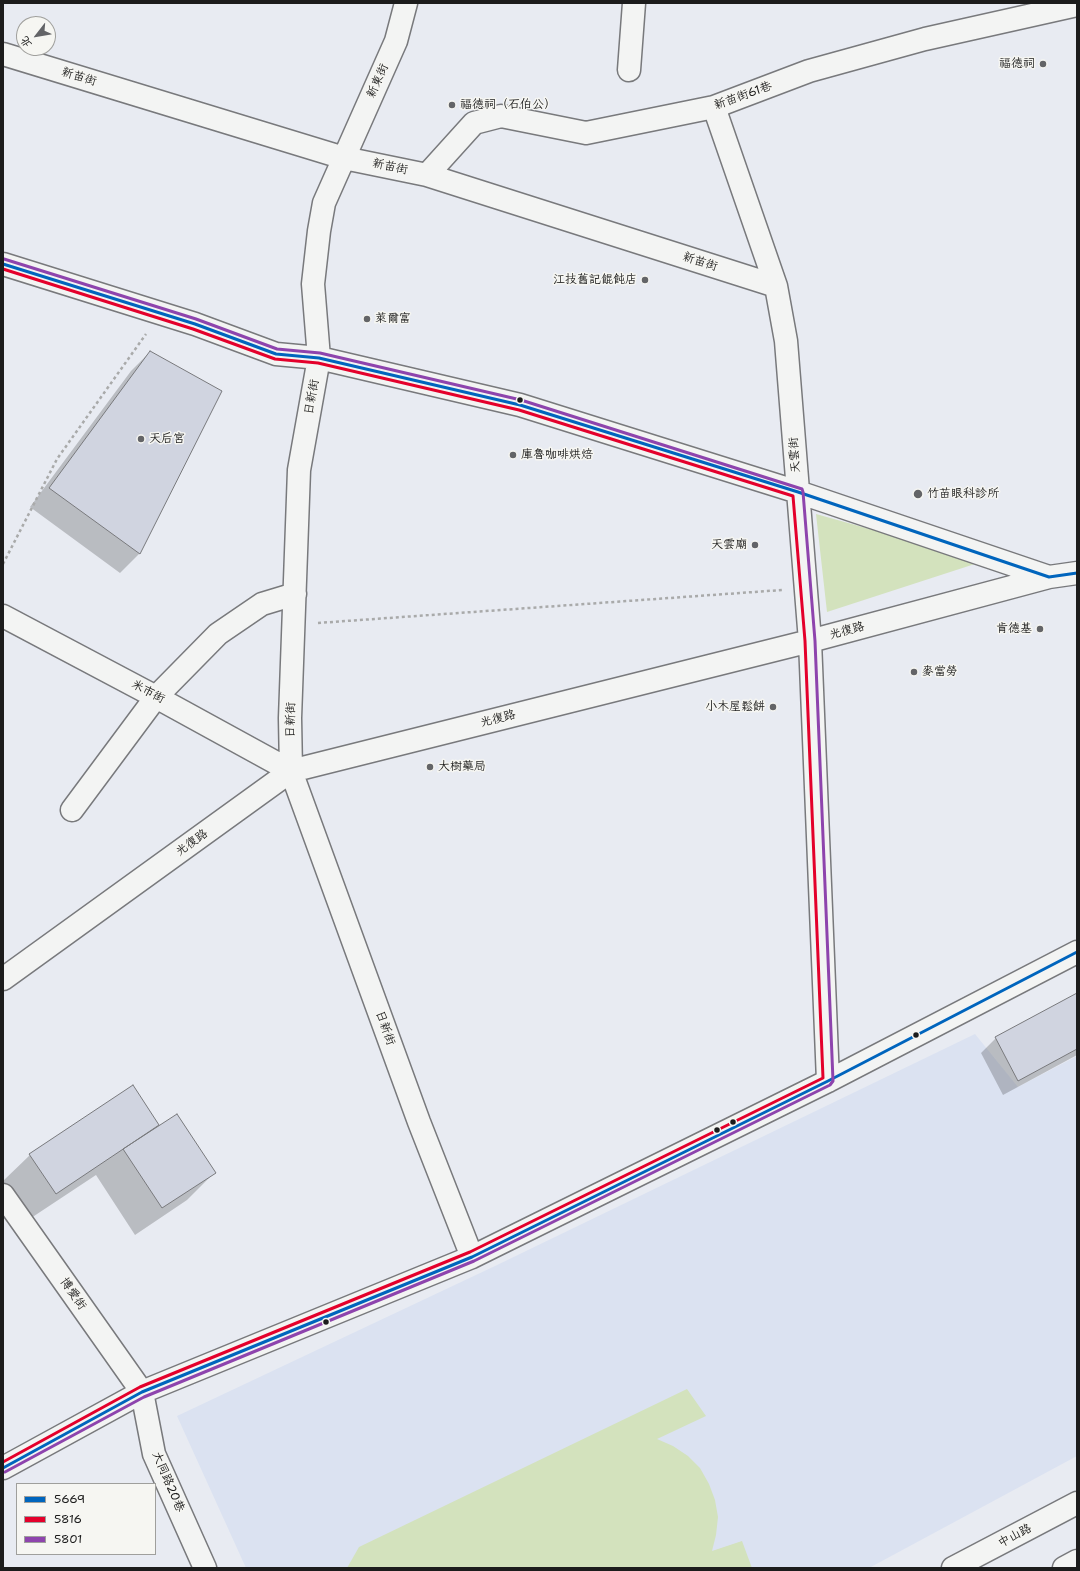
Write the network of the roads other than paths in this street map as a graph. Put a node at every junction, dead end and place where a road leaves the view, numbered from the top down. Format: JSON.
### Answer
{"nodes":[{"id":1,"x":406,"y":3,"type":"edge"},
{"id":2,"x":634,"y":3,"type":"edge"},
{"id":3,"x":1077,"y":5,"type":"edge"},
{"id":4,"x":3,"y":54,"type":"edge"},
{"id":5,"x":629,"y":70,"type":"dead end"},
{"id":6,"x":714,"y":107,"type":"junction"},
{"id":7,"x":344,"y":158,"type":"junction"},
{"id":8,"x":427,"y":175,"type":"junction"},
{"id":9,"x":3,"y":264,"type":"edge"},
{"id":10,"x":776,"y":286,"type":"junction"},
{"id":11,"x":319,"y":358,"type":"junction"},
{"id":12,"x":798,"y":492,"type":"junction"},
{"id":13,"x":1077,"y":573,"type":"edge"},
{"id":14,"x":1048,"y":577,"type":"junction"},
{"id":15,"x":295,"y":594,"type":"junction"},
{"id":16,"x":3,"y":616,"type":"edge"},
{"id":17,"x":810,"y":640,"type":"junction"},
{"id":18,"x":156,"y":696,"type":"junction"},
{"id":19,"x":291,"y":771,"type":"junction"},
{"id":20,"x":72,"y":810,"type":"dead end"},
{"id":21,"x":1077,"y":952,"type":"edge"},
{"id":22,"x":3,"y":979,"type":"edge"},
{"id":23,"x":828,"y":1081,"type":"junction"},
{"id":24,"x":3,"y":1195,"type":"edge"},
{"id":25,"x":472,"y":1257,"type":"junction"},
{"id":26,"x":142,"y":1392,"type":"junction"},
{"id":27,"x":3,"y":1468,"type":"edge"},
{"id":28,"x":1077,"y":1503,"type":"edge"},
{"id":29,"x":1077,"y":1561,"type":"edge"},
{"id":30,"x":205,"y":1568,"type":"edge"},
{"id":31,"x":952,"y":1568,"type":"edge"},
{"id":32,"x":1064,"y":1568,"type":"edge"}],
"edges":[{"from":1,"to":7,"type":"street","name":"新東街"},
{"from":2,"to":5,"type":"street"},
{"from":3,"to":6,"type":"street","name":"新苗街61巷"},
{"from":4,"to":7,"type":"street","name":"新苗街"},
{"from":6,"to":8,"type":"street","name":"新苗街61巷"},
{"from":6,"to":10,"type":"street","name":"天雲街"},
{"from":7,"to":8,"type":"street","name":"新苗街"},
{"from":7,"to":11,"type":"street","name":"日新街"},
{"from":8,"to":10,"type":"street","name":"新苗街"},
{"from":9,"to":11,"type":"street"},
{"from":10,"to":12,"type":"street","name":"天雲街"},
{"from":11,"to":12,"type":"street"},
{"from":11,"to":15,"type":"street","name":"日新街"},
{"from":12,"to":14,"type":"street"},
{"from":12,"to":17,"type":"street","name":"天雲街"},
{"from":13,"to":14,"type":"street","name":"光復路"},
{"from":14,"to":17,"type":"street","name":"光復路"},
{"from":15,"to":18,"type":"street"},
{"from":15,"to":19,"type":"street","name":"日新街"},
{"from":16,"to":18,"type":"street","name":"米市街"},
{"from":17,"to":19,"type":"street","name":"光復路"},
{"from":17,"to":23,"type":"street","name":"天雲街"},
{"from":18,"to":19,"type":"street","name":"米市街"},
{"from":18,"to":20,"type":"street"},
{"from":19,"to":22,"type":"street","name":"光復路"},
{"from":19,"to":25,"type":"street","name":"日新街"},
{"from":21,"to":23,"type":"street"},
{"from":23,"to":25,"type":"street"},
{"from":24,"to":26,"type":"street","name":"博愛街"},
{"from":25,"to":26,"type":"street"},
{"from":26,"to":27,"type":"street"},
{"from":26,"to":30,"type":"street","name":"大同路20巷"},
{"from":28,"to":31,"type":"street","name":"中山路"},
{"from":29,"to":32,"type":"street"}]}
